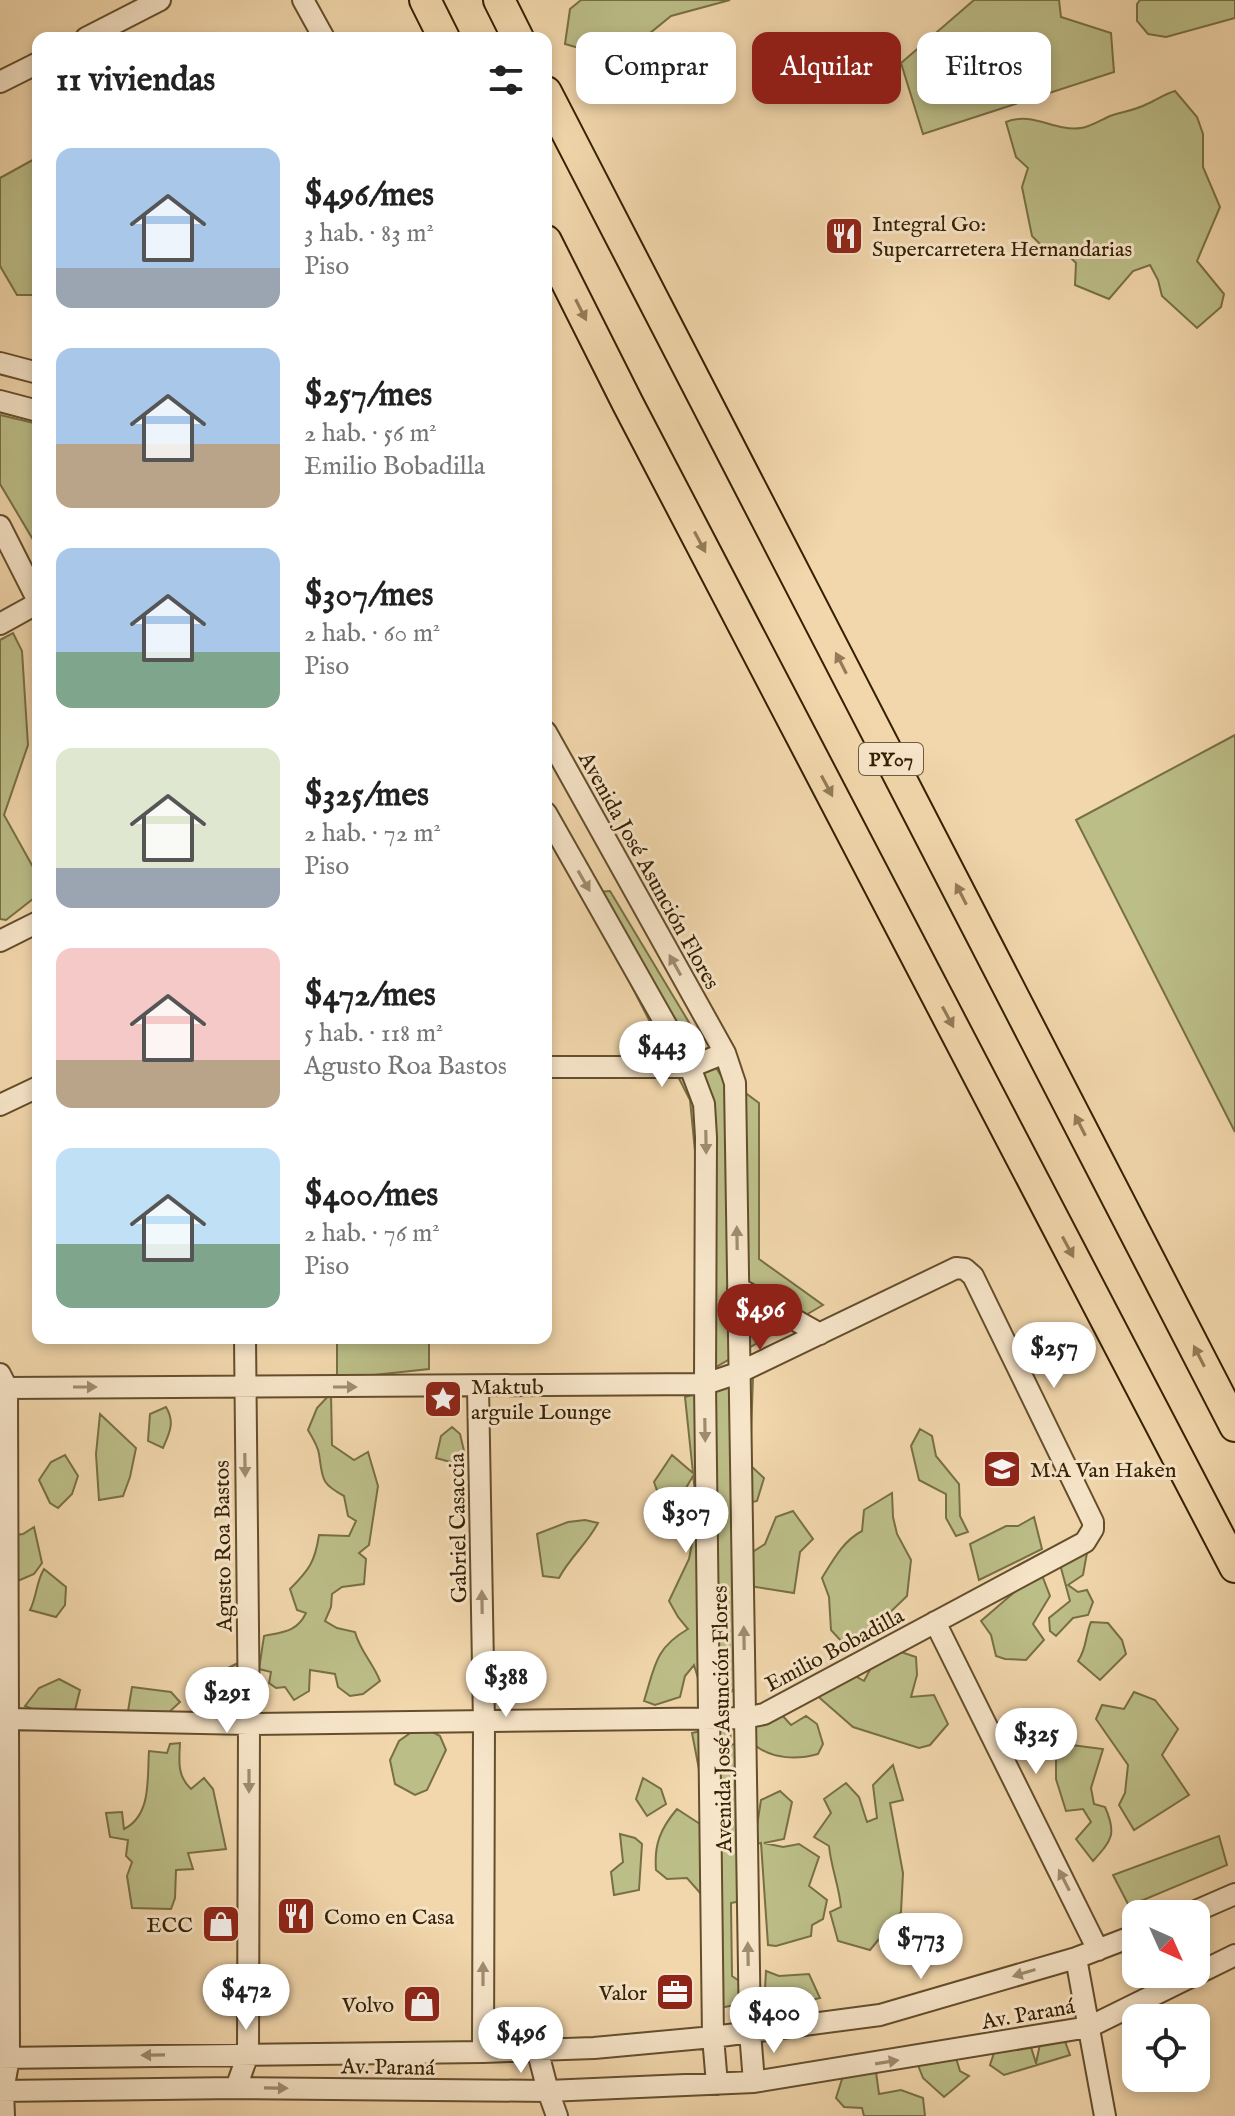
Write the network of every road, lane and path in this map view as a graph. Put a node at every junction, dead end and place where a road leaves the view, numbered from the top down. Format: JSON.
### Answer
{"nodes":[{"id":1,"x":160,"y":0,"type":"edge"},
{"id":2,"x":303,"y":0,"type":"edge"},
{"id":3,"x":425,"y":0,"type":"edge"},
{"id":4,"x":499,"y":0,"type":"edge"},
{"id":5,"x":98,"y":32,"type":"edge"},
{"id":6,"x":321,"y":32,"type":"edge"},
{"id":7,"x":441,"y":32,"type":"edge"},
{"id":8,"x":515,"y":32,"type":"edge"},
{"id":9,"x":32,"y":66,"type":"edge"},
{"id":10,"x":0,"y":82,"type":"edge"},
{"id":11,"x":552,"y":104,"type":"edge"},
{"id":12,"x":552,"y":253,"type":"edge"},
{"id":13,"x":0,"y":363,"type":"edge"},
{"id":14,"x":32,"y":371,"type":"edge"},
{"id":15,"x":0,"y":401,"type":"edge"},
{"id":16,"x":32,"y":409,"type":"edge"},
{"id":17,"x":0,"y":526,"type":"edge"},
{"id":18,"x":32,"y":590,"type":"edge"},
{"id":19,"x":32,"y":605,"type":"edge"},
{"id":20,"x":0,"y":624,"type":"edge"},
{"id":21,"x":552,"y":743,"type":"edge"},
{"id":22,"x":552,"y":824,"type":"edge"},
{"id":23,"x":32,"y":925,"type":"edge"},
{"id":24,"x":0,"y":941,"type":"edge"},
{"id":25,"x":725,"y":1053,"type":"junction"},
{"id":26,"x":552,"y":1067,"type":"edge"},
{"id":27,"x":690,"y":1067,"type":"junction"},
{"id":28,"x":32,"y":1090,"type":"edge"},
{"id":29,"x":0,"y":1105,"type":"edge"},
{"id":30,"x":738,"y":1288,"type":"junction"},
{"id":31,"x":820,"y":1334,"type":"junction"},
{"id":32,"x":245,"y":1344,"type":"edge"},
{"id":33,"x":738,"y":1373,"type":"junction"},
{"id":34,"x":3,"y":1381,"type":"edge"},
{"id":35,"x":705,"y":1384,"type":"junction"},
{"id":36,"x":244,"y":1387,"type":"junction"},
{"id":37,"x":478,"y":1387,"type":"junction"},
{"id":38,"x":1235,"y":1426,"type":"edge"},
{"id":39,"x":1235,"y":1567,"type":"edge"},
{"id":40,"x":935,"y":1622,"type":"junction"},
{"id":41,"x":744,"y":1718,"type":"junction"},
{"id":42,"x":8,"y":1719,"type":"junction"},
{"id":43,"x":710,"y":1719,"type":"junction"},
{"id":44,"x":484,"y":1722,"type":"junction"},
{"id":45,"x":249,"y":1724,"type":"junction"},
{"id":46,"x":1235,"y":1894,"type":"edge"},
{"id":47,"x":1210,"y":1905,"type":"edge"},
{"id":48,"x":1122,"y":1941,"type":"edge"},
{"id":49,"x":1098,"y":1950,"type":"junction"},
{"id":50,"x":1235,"y":1955,"type":"edge"},
{"id":51,"x":1076,"y":1958,"type":"junction"},
{"id":52,"x":1089,"y":2027,"type":"junction"},
{"id":53,"x":750,"y":2032,"type":"junction"},
{"id":54,"x":713,"y":2037,"type":"junction"},
{"id":55,"x":537,"y":2049,"type":"junction"},
{"id":56,"x":483,"y":2052,"type":"junction"},
{"id":57,"x":248,"y":2054,"type":"junction"},
{"id":58,"x":5,"y":2058,"type":"edge"},
{"id":59,"x":754,"y":2082,"type":"junction"},
{"id":60,"x":717,"y":2084,"type":"junction"},
{"id":61,"x":236,"y":2088,"type":"junction"},
{"id":62,"x":1,"y":2091,"type":"edge"},
{"id":63,"x":548,"y":2091,"type":"junction"},
{"id":64,"x":4,"y":2116,"type":"edge"},
{"id":65,"x":557,"y":2116,"type":"edge"},
{"id":66,"x":1105,"y":2116,"type":"edge"}],
"edges":[{"from":1,"to":5,"type":"street"},
{"from":2,"to":6,"type":"street"},
{"from":3,"to":7,"type":"highway"},
{"from":4,"to":8,"type":"highway"},
{"from":9,"to":10,"type":"street"},
{"from":38,"to":11,"type":"highway","number":"PY07","one_way":true},
{"from":12,"to":39,"type":"highway","one_way":true},
{"from":13,"to":14,"type":"street"},
{"from":15,"to":16,"type":"street"},
{"from":17,"to":18,"type":"street"},
{"from":19,"to":20,"type":"street"},
{"from":25,"to":21,"type":"street","name":"Avenida José Asunción Flores","one_way":true},
{"from":22,"to":27,"type":"street","name":"Avenida José Asunción Flores","one_way":true},
{"from":23,"to":24,"type":"street"},
{"from":25,"to":27,"type":"street"},
{"from":30,"to":25,"type":"street","name":"Avenida José Asunción Flores","one_way":true},
{"from":26,"to":27,"type":"street"},
{"from":27,"to":35,"type":"street","name":"Avenida José Asunción Flores","one_way":true},
{"from":28,"to":29,"type":"street"},
{"from":30,"to":31,"type":"street"},
{"from":30,"to":33,"type":"street","name":"Avenida José Asunción Flores"},
{"from":31,"to":33,"type":"street"},
{"from":31,"to":40,"type":"street","name":"Emilio Bobadilla"},
{"from":32,"to":36,"type":"street","name":"Agusto Roa Bastos"},
{"from":33,"to":35,"type":"street"},
{"from":41,"to":33,"type":"street","name":"Avenida José Asunción Flores","one_way":true},
{"from":34,"to":36,"type":"street","one_way":true},
{"from":34,"to":42,"type":"street"},
{"from":35,"to":37,"type":"street"},
{"from":35,"to":43,"type":"street","name":"Avenida José Asunción Flores","one_way":true},
{"from":36,"to":37,"type":"street","one_way":true},
{"from":36,"to":45,"type":"street","name":"Agusto Roa Bastos","one_way":true},
{"from":44,"to":37,"type":"street","name":"Gabriel Casaccia","one_way":true},
{"from":40,"to":41,"type":"street","name":"Emilio Bobadilla"},
{"from":49,"to":40,"type":"street","one_way":true},
{"from":41,"to":43,"type":"street","name":"Emilio Bobadilla"},
{"from":53,"to":41,"type":"street","name":"Avenida José Asunción Flores","one_way":true},
{"from":42,"to":45,"type":"street","name":"Emilio Bobadilla"},
{"from":42,"to":58,"type":"street"},
{"from":43,"to":44,"type":"street","name":"Emilio Bobadilla"},
{"from":43,"to":54,"type":"street","name":"Avenida José Asunción Flores"},
{"from":44,"to":45,"type":"street","name":"Emilio Bobadilla"},
{"from":56,"to":44,"type":"street","name":"Gabriel Casaccia","one_way":true},
{"from":45,"to":57,"type":"street","name":"Agusto Roa Bastos","one_way":true},
{"from":46,"to":47,"type":"street"},
{"from":48,"to":49,"type":"street","name":"Av. Paraná"},
{"from":49,"to":51,"type":"street","name":"Av. Paraná"},
{"from":50,"to":52,"type":"street","name":"Av. Paraná"},
{"from":51,"to":52,"type":"street"},
{"from":51,"to":53,"type":"street","name":"Av. Paraná","one_way":true},
{"from":59,"to":52,"type":"street","name":"Av. Paraná","one_way":true},
{"from":52,"to":66,"type":"street"},
{"from":53,"to":54,"type":"street","name":"Av. Paraná"},
{"from":53,"to":59,"type":"street","name":"Avenida José Asunción Flores"},
{"from":54,"to":55,"type":"street","name":"Av. Paraná"},
{"from":54,"to":60,"type":"street","name":"Avenida José Asunción Flores"},
{"from":55,"to":56,"type":"street","name":"Av. Paraná"},
{"from":55,"to":63,"type":"street"},
{"from":56,"to":57,"type":"street","name":"Av. Paraná"},
{"from":57,"to":58,"type":"street","name":"Av. Paraná","one_way":true},
{"from":57,"to":61,"type":"street","name":"Agusto Roa Bastos"},
{"from":58,"to":62,"type":"street"},
{"from":59,"to":60,"type":"street","name":"Av. Paraná"},
{"from":60,"to":63,"type":"street","name":"Av. Paraná"},
{"from":61,"to":62,"type":"street","name":"Av. Paraná"},
{"from":61,"to":63,"type":"street","name":"Av. Paraná","one_way":true},
{"from":62,"to":64,"type":"street"},
{"from":63,"to":65,"type":"street"}]}
